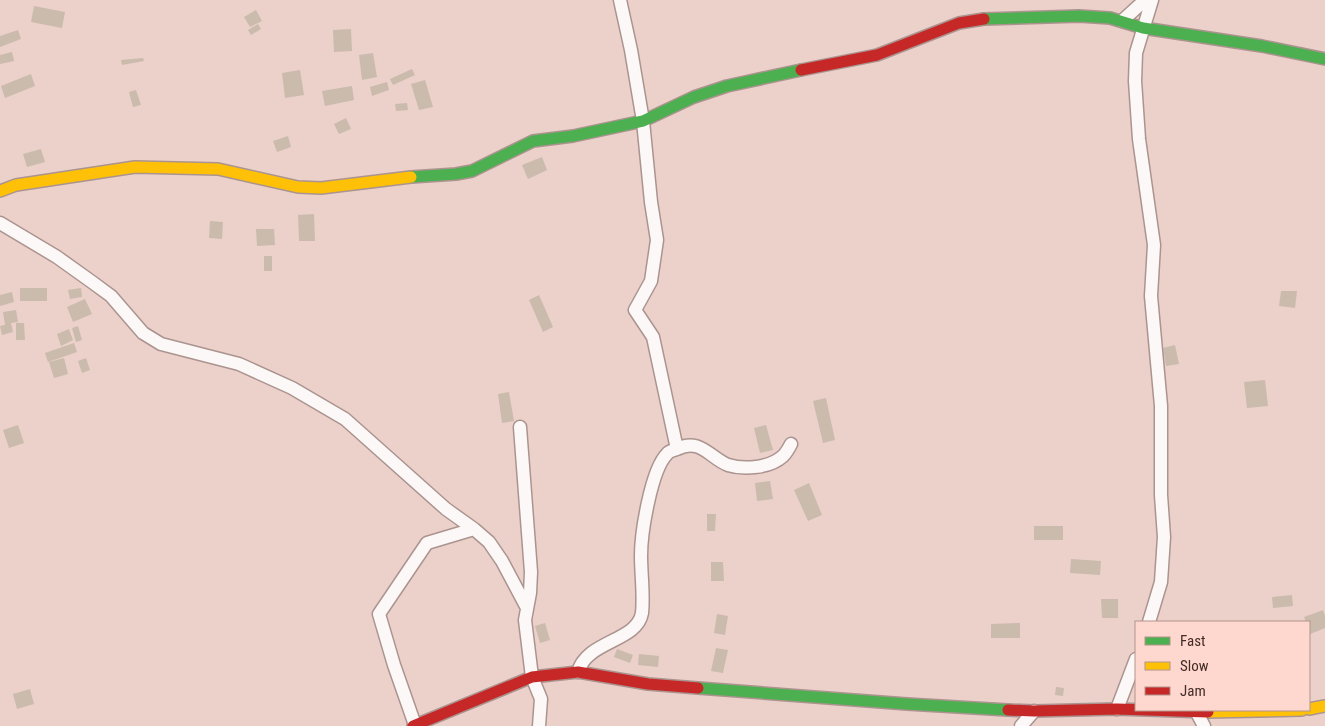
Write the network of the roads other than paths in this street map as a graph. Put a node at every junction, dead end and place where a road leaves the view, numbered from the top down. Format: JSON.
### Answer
{"nodes":[{"id":1,"x":620,"y":0,"type":"edge"},
{"id":2,"x":1145,"y":0,"type":"edge"},
{"id":3,"x":1152,"y":0,"type":"edge"},
{"id":4,"x":1122,"y":21,"type":"junction"},
{"id":5,"x":1143,"y":28,"type":"junction"},
{"id":6,"x":1325,"y":59,"type":"edge"},
{"id":7,"x":643,"y":121,"type":"junction"},
{"id":8,"x":0,"y":192,"type":"edge"},
{"id":9,"x":0,"y":223,"type":"edge"},
{"id":10,"x":520,"y":427,"type":"dead end"},
{"id":11,"x":792,"y":444,"type":"dead end"},
{"id":12,"x":677,"y":449,"type":"junction"},
{"id":13,"x":474,"y":529,"type":"junction"},
{"id":14,"x":527,"y":608,"type":"junction"},
{"id":15,"x":1149,"y":621,"type":"edge"},
{"id":16,"x":1135,"y":661,"type":"edge"},
{"id":17,"x":578,"y":672,"type":"junction"},
{"id":18,"x":532,"y":677,"type":"junction"},
{"id":19,"x":1325,"y":706,"type":"edge"},
{"id":20,"x":1310,"y":709,"type":"edge"},
{"id":21,"x":1034,"y":710,"type":"junction"},
{"id":22,"x":1118,"y":710,"type":"junction"},
{"id":23,"x":1135,"y":710,"type":"edge"},
{"id":24,"x":1157,"y":711,"type":"edge"},
{"id":25,"x":1249,"y":711,"type":"edge"},
{"id":26,"x":1196,"y":712,"type":"junction"},
{"id":27,"x":414,"y":726,"type":"edge"},
{"id":28,"x":539,"y":726,"type":"edge"},
{"id":29,"x":1021,"y":726,"type":"edge"},
{"id":30,"x":1204,"y":726,"type":"edge"}],
"edges":[{"from":1,"to":7,"type":"street"},
{"from":2,"to":4,"type":"street"},
{"from":3,"to":5,"type":"street"},
{"from":4,"to":5,"type":"street"},
{"from":4,"to":7,"type":"street"},
{"from":5,"to":6,"type":"street"},
{"from":5,"to":15,"type":"street"},
{"from":7,"to":8,"type":"street"},
{"from":7,"to":12,"type":"street"},
{"from":9,"to":13,"type":"street"},
{"from":10,"to":14,"type":"street"},
{"from":11,"to":12,"type":"street"},
{"from":12,"to":17,"type":"street"},
{"from":13,"to":14,"type":"street"},
{"from":13,"to":27,"type":"street"},
{"from":14,"to":18,"type":"street"},
{"from":16,"to":22,"type":"street"},
{"from":17,"to":18,"type":"street"},
{"from":17,"to":21,"type":"street"},
{"from":18,"to":27,"type":"street"},
{"from":18,"to":28,"type":"street"},
{"from":19,"to":20,"type":"street"},
{"from":21,"to":22,"type":"street"},
{"from":21,"to":29,"type":"street"},
{"from":22,"to":23,"type":"street"},
{"from":24,"to":26,"type":"street"},
{"from":25,"to":26,"type":"street"},
{"from":26,"to":30,"type":"street"}]}
